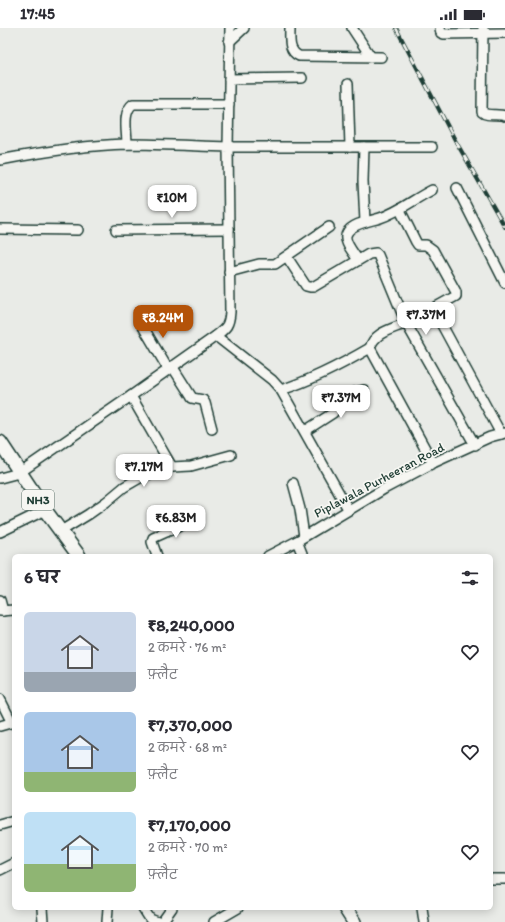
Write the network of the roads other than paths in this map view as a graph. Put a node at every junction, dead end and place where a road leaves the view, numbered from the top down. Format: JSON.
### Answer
{"nodes":[{"id":1,"x":230,"y":28,"type":"edge"},
{"id":2,"x":244,"y":28,"type":"edge"},
{"id":3,"x":290,"y":28,"type":"edge"},
{"id":4,"x":352,"y":28,"type":"edge"},
{"id":5,"x":440,"y":28,"type":"edge"},
{"id":6,"x":465,"y":31,"type":"edge"},
{"id":7,"x":483,"y":31,"type":"edge"},
{"id":8,"x":505,"y":33,"type":"edge"},
{"id":9,"x":229,"y":42,"type":"junction"},
{"id":10,"x":371,"y":57,"type":"junction"},
{"id":11,"x":381,"y":57,"type":"dead end"},
{"id":12,"x":302,"y":78,"type":"dead end"},
{"id":13,"x":229,"y":79,"type":"junction"},
{"id":14,"x":348,"y":84,"type":"dead end"},
{"id":15,"x":229,"y":104,"type":"junction"},
{"id":16,"x":505,"y":116,"type":"edge"},
{"id":17,"x":127,"y":144,"type":"junction"},
{"id":18,"x":228,"y":146,"type":"junction"},
{"id":19,"x":350,"y":147,"type":"junction"},
{"id":20,"x":364,"y":147,"type":"junction"},
{"id":21,"x":432,"y":147,"type":"dead end"},
{"id":22,"x":0,"y":160,"type":"edge"},
{"id":23,"x":457,"y":188,"type":"dead end"},
{"id":24,"x":432,"y":190,"type":"dead end"},
{"id":25,"x":400,"y":210,"type":"junction"},
{"id":26,"x":365,"y":222,"type":"junction"},
{"id":27,"x":329,"y":227,"type":"dead end"},
{"id":28,"x":0,"y":229,"type":"edge"},
{"id":29,"x":229,"y":229,"type":"junction"},
{"id":30,"x":78,"y":230,"type":"dead end"},
{"id":31,"x":116,"y":230,"type":"dead end"},
{"id":32,"x":287,"y":257,"type":"junction"},
{"id":33,"x":358,"y":260,"type":"junction"},
{"id":34,"x":229,"y":272,"type":"junction"},
{"id":35,"x":505,"y":283,"type":"edge"},
{"id":36,"x":139,"y":320,"type":"dead end"},
{"id":37,"x":406,"y":323,"type":"junction"},
{"id":38,"x":216,"y":336,"type":"junction"},
{"id":39,"x":370,"y":348,"type":"junction"},
{"id":40,"x":170,"y":368,"type":"junction"},
{"id":41,"x":281,"y":390,"type":"junction"},
{"id":42,"x":364,"y":390,"type":"dead end"},
{"id":43,"x":131,"y":396,"type":"junction"},
{"id":44,"x":212,"y":429,"type":"dead end"},
{"id":45,"x":305,"y":431,"type":"junction"},
{"id":46,"x":503,"y":433,"type":"edge"},
{"id":47,"x":0,"y":442,"type":"edge"},
{"id":48,"x":475,"y":445,"type":"junction"},
{"id":49,"x":231,"y":455,"type":"dead end"},
{"id":50,"x":433,"y":463,"type":"junction"},
{"id":51,"x":172,"y":467,"type":"junction"},
{"id":52,"x":19,"y":473,"type":"junction"},
{"id":53,"x":0,"y":478,"type":"edge"},
{"id":54,"x":293,"y":483,"type":"dead end"},
{"id":55,"x":348,"y":509,"type":"junction"},
{"id":56,"x":45,"y":510,"type":"junction"},
{"id":57,"x":193,"y":520,"type":"dead end"},
{"id":58,"x":61,"y":531,"type":"junction"},
{"id":59,"x":0,"y":532,"type":"edge"},
{"id":60,"x":300,"y":539,"type":"junction"},
{"id":61,"x":77,"y":554,"type":"edge"},
{"id":62,"x":156,"y":554,"type":"edge"},
{"id":63,"x":272,"y":554,"type":"edge"},
{"id":64,"x":303,"y":554,"type":"edge"},
{"id":65,"x":0,"y":600,"type":"edge"},
{"id":66,"x":12,"y":610,"type":"edge"},
{"id":67,"x":1,"y":611,"type":"edge"},
{"id":68,"x":0,"y":699,"type":"edge"},
{"id":69,"x":12,"y":720,"type":"edge"},
{"id":70,"x":12,"y":722,"type":"edge"},
{"id":71,"x":0,"y":726,"type":"edge"},
{"id":72,"x":12,"y":822,"type":"edge"},
{"id":73,"x":0,"y":825,"type":"edge"},
{"id":74,"x":12,"y":864,"type":"edge"},
{"id":75,"x":0,"y":870,"type":"edge"},
{"id":76,"x":493,"y":879,"type":"edge"},
{"id":77,"x":505,"y":879,"type":"edge"},
{"id":78,"x":42,"y":910,"type":"edge"},
{"id":79,"x":108,"y":910,"type":"edge"},
{"id":80,"x":144,"y":910,"type":"edge"},
{"id":81,"x":171,"y":910,"type":"edge"},
{"id":82,"x":235,"y":910,"type":"edge"},
{"id":83,"x":346,"y":910,"type":"edge"},
{"id":84,"x":422,"y":910,"type":"edge"},
{"id":85,"x":43,"y":922,"type":"edge"},
{"id":86,"x":107,"y":922,"type":"edge"},
{"id":87,"x":158,"y":922,"type":"edge"},
{"id":88,"x":162,"y":922,"type":"edge"},
{"id":89,"x":214,"y":922,"type":"edge"},
{"id":90,"x":354,"y":922,"type":"edge"},
{"id":91,"x":424,"y":922,"type":"edge"}],
"edges":[{"from":1,"to":9,"type":"street"},
{"from":2,"to":9,"type":"street"},
{"from":3,"to":10,"type":"street"},
{"from":4,"to":10,"type":"street"},
{"from":5,"to":6,"type":"street"},
{"from":6,"to":7,"type":"street"},
{"from":7,"to":8,"type":"street"},
{"from":7,"to":16,"type":"street"},
{"from":9,"to":13,"type":"street"},
{"from":10,"to":11,"type":"street"},
{"from":12,"to":13,"type":"street"},
{"from":13,"to":15,"type":"street"},
{"from":14,"to":19,"type":"street"},
{"from":15,"to":17,"type":"street"},
{"from":15,"to":18,"type":"street"},
{"from":17,"to":18,"type":"street"},
{"from":17,"to":22,"type":"street"},
{"from":18,"to":19,"type":"street"},
{"from":18,"to":29,"type":"street"},
{"from":19,"to":20,"type":"street"},
{"from":20,"to":21,"type":"street"},
{"from":20,"to":26,"type":"street"},
{"from":23,"to":35,"type":"street"},
{"from":24,"to":25,"type":"street"},
{"from":25,"to":26,"type":"street"},
{"from":25,"to":46,"type":"street"},
{"from":26,"to":33,"type":"street"},
{"from":27,"to":32,"type":"street"},
{"from":28,"to":30,"type":"street"},
{"from":29,"to":31,"type":"street"},
{"from":29,"to":34,"type":"street"},
{"from":32,"to":33,"type":"street"},
{"from":32,"to":34,"type":"street"},
{"from":33,"to":37,"type":"street"},
{"from":34,"to":38,"type":"street"},
{"from":36,"to":40,"type":"street"},
{"from":37,"to":39,"type":"street"},
{"from":37,"to":48,"type":"street"},
{"from":38,"to":40,"type":"street"},
{"from":38,"to":41,"type":"street"},
{"from":39,"to":41,"type":"street"},
{"from":39,"to":50,"type":"street"},
{"from":40,"to":43,"type":"street"},
{"from":40,"to":44,"type":"street"},
{"from":41,"to":45,"type":"street"},
{"from":42,"to":45,"type":"street"},
{"from":43,"to":51,"type":"street"},
{"from":43,"to":52,"type":"street"},
{"from":45,"to":55,"type":"street"},
{"from":46,"to":48,"type":"street","name":"Piplawala Purheeran Road"},
{"from":47,"to":52,"type":"highway","number":"NH3"},
{"from":48,"to":50,"type":"street","name":"Piplawala Purheeran Road"},
{"from":49,"to":51,"type":"street"},
{"from":50,"to":55,"type":"street","name":"Piplawala Purheeran Road"},
{"from":51,"to":58,"type":"street"},
{"from":52,"to":53,"type":"street"},
{"from":52,"to":56,"type":"highway","number":"NH3"},
{"from":54,"to":60,"type":"street"},
{"from":55,"to":60,"type":"street","name":"Piplawala Purheeran Road"},
{"from":56,"to":58,"type":"highway","number":"NH3"},
{"from":56,"to":59,"type":"street"},
{"from":57,"to":62,"type":"street"},
{"from":58,"to":61,"type":"highway","number":"NH3"},
{"from":60,"to":63,"type":"street","name":"Piplawala Purheeran Road"},
{"from":60,"to":64,"type":"street"},
{"from":65,"to":67,"type":"street"},
{"from":66,"to":67,"type":"street"},
{"from":68,"to":69,"type":"street"},
{"from":70,"to":71,"type":"street"},
{"from":72,"to":73,"type":"street"},
{"from":74,"to":75,"type":"street"},
{"from":76,"to":77,"type":"street"},
{"from":78,"to":85,"type":"street"},
{"from":79,"to":86,"type":"street"},
{"from":80,"to":87,"type":"street"},
{"from":81,"to":88,"type":"street"},
{"from":82,"to":89,"type":"street"},
{"from":83,"to":90,"type":"highway"},
{"from":84,"to":91,"type":"street"}]}
